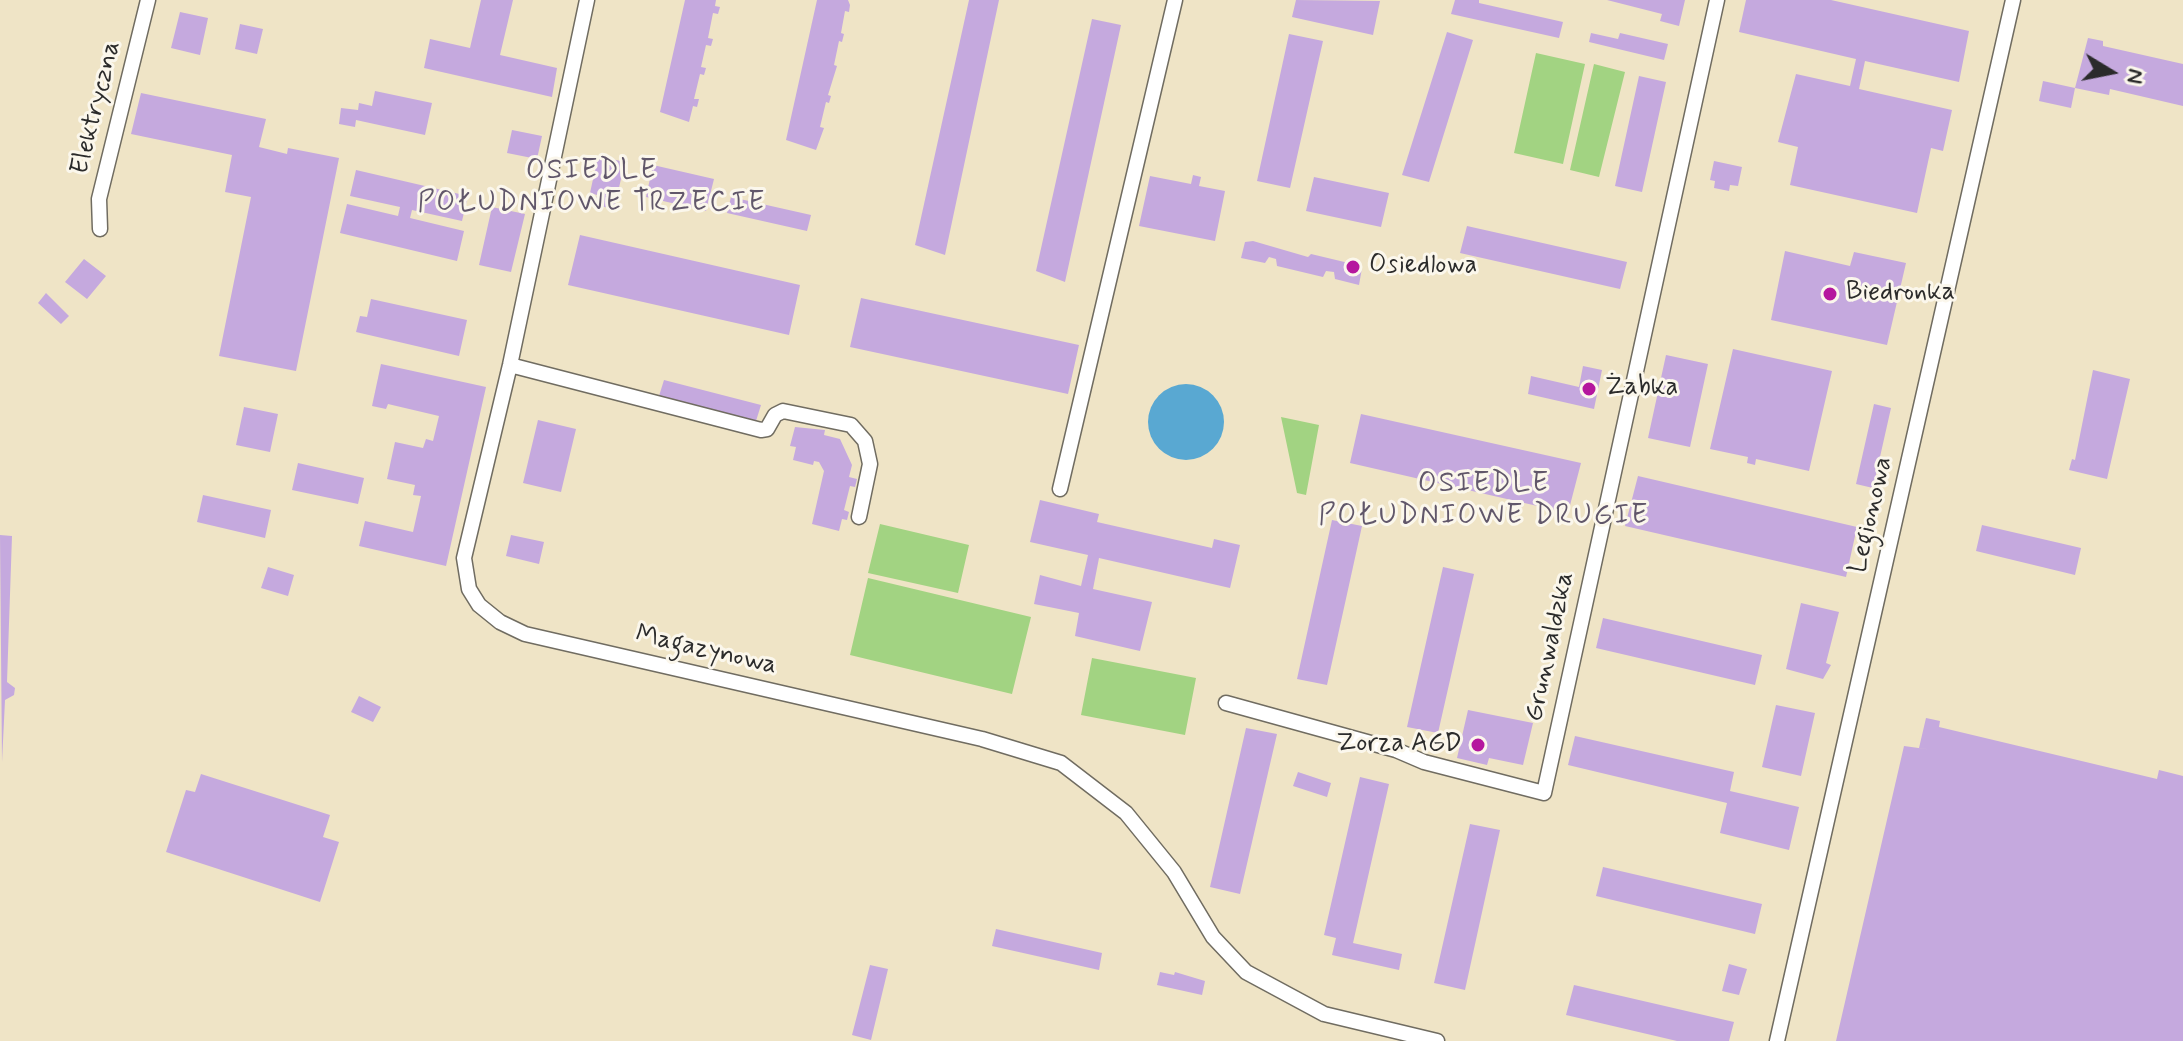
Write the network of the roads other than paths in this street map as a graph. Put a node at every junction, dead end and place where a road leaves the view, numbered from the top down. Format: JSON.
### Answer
{"nodes":[{"id":1,"x":148,"y":0,"type":"edge"},
{"id":2,"x":587,"y":0,"type":"edge"},
{"id":3,"x":1175,"y":0,"type":"edge"},
{"id":4,"x":1717,"y":0,"type":"edge"},
{"id":5,"x":2013,"y":0,"type":"edge"},
{"id":6,"x":100,"y":229,"type":"dead end"},
{"id":7,"x":510,"y":365,"type":"junction"},
{"id":8,"x":1060,"y":489,"type":"dead end"},
{"id":9,"x":859,"y":517,"type":"dead end"},
{"id":10,"x":1226,"y":703,"type":"dead end"},
{"id":11,"x":1437,"y":1041,"type":"edge"},
{"id":12,"x":1777,"y":1041,"type":"edge"}],
"edges":[{"from":1,"to":6,"type":"street","name":"Elektryczna"},
{"from":2,"to":7,"type":"street","name":"Magazynowa"},
{"from":3,"to":8,"type":"street"},
{"from":4,"to":10,"type":"street","name":"Grunwaldzka"},
{"from":5,"to":12,"type":"street","name":"Legionowa"},
{"from":7,"to":9,"type":"street"},
{"from":7,"to":11,"type":"street","name":"Magazynowa"}]}
